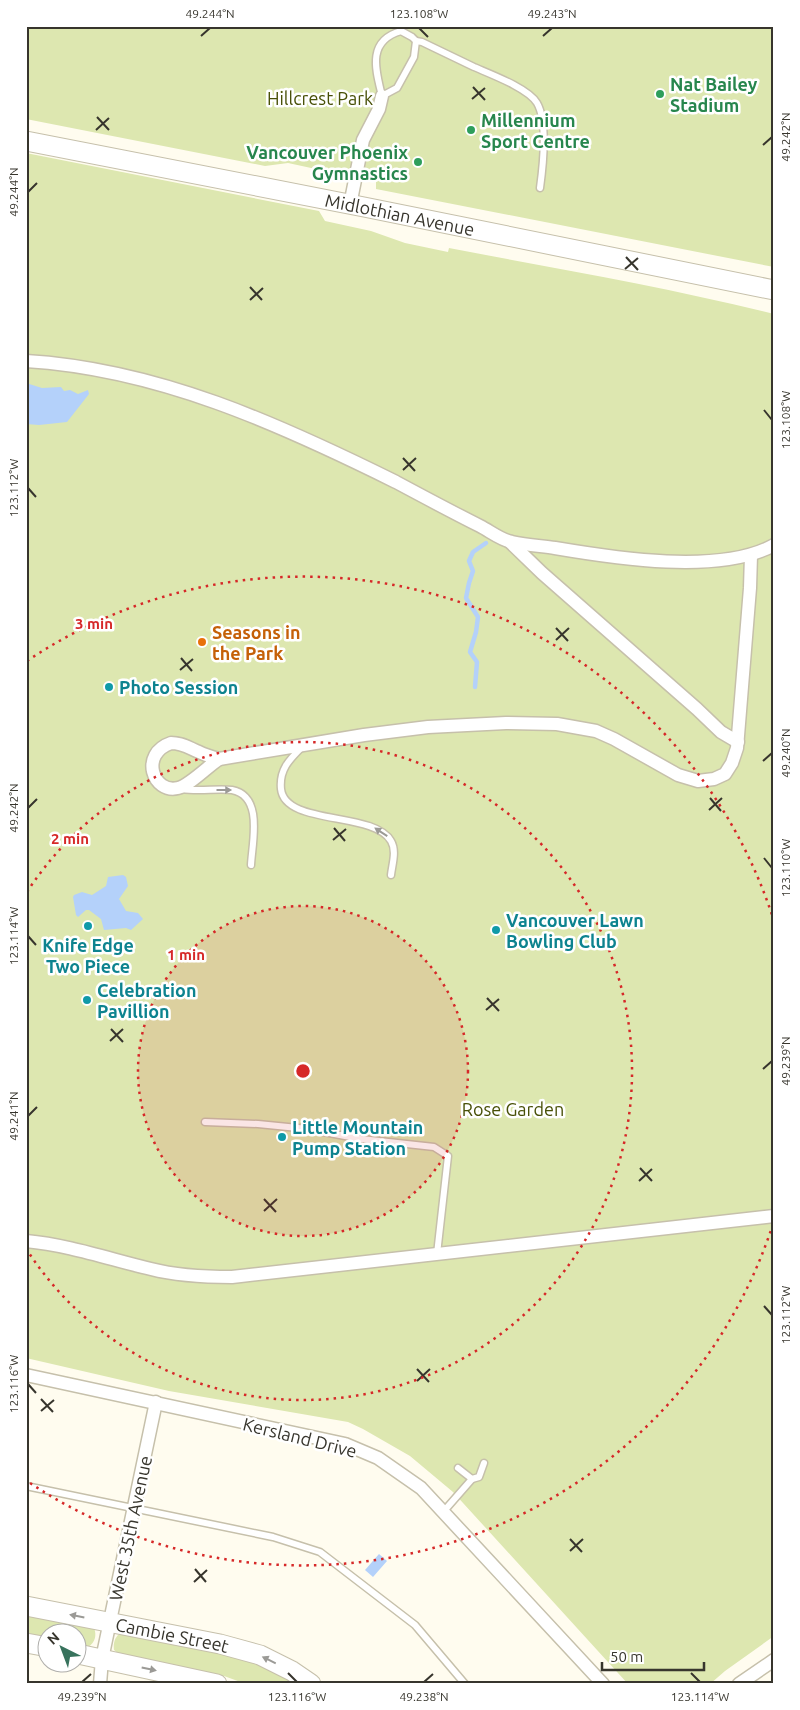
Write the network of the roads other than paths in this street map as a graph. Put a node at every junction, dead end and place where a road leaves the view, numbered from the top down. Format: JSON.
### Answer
{"nodes":[{"id":1,"x":416,"y":41,"type":"junction"},
{"id":2,"x":382,"y":96,"type":"junction"},
{"id":3,"x":26,"y":141,"type":"edge"},
{"id":4,"x":540,"y":188,"type":"dead end"},
{"id":5,"x":350,"y":204,"type":"junction"},
{"id":6,"x":774,"y":290,"type":"edge"},
{"id":7,"x":26,"y":361,"type":"edge"},
{"id":8,"x":510,"y":542,"type":"junction"},
{"id":9,"x":774,"y":545,"type":"edge"},
{"id":10,"x":751,"y":554,"type":"junction"},
{"id":11,"x":738,"y":742,"type":"junction"},
{"id":12,"x":306,"y":744,"type":"junction"},
{"id":13,"x":219,"y":759,"type":"junction"},
{"id":14,"x":176,"y":789,"type":"junction"},
{"id":15,"x":251,"y":865,"type":"dead end"},
{"id":16,"x":391,"y":875,"type":"dead end"},
{"id":17,"x":205,"y":1122,"type":"dead end"},
{"id":18,"x":774,"y":1216,"type":"edge"},
{"id":19,"x":26,"y":1241,"type":"edge"},
{"id":20,"x":436,"y":1254,"type":"junction"},
{"id":21,"x":26,"y":1375,"type":"edge"},
{"id":22,"x":156,"y":1402,"type":"junction"},
{"id":23,"x":484,"y":1462,"type":"dead end"},
{"id":24,"x":458,"y":1468,"type":"dead end"},
{"id":25,"x":472,"y":1478,"type":"junction"},
{"id":26,"x":26,"y":1486,"type":"edge"},
{"id":27,"x":134,"y":1508,"type":"junction"},
{"id":28,"x":444,"y":1511,"type":"junction"},
{"id":29,"x":26,"y":1606,"type":"edge"},
{"id":30,"x":110,"y":1622,"type":"junction"},
{"id":31,"x":88,"y":1656,"type":"edge"},
{"id":32,"x":102,"y":1659,"type":"junction"},
{"id":33,"x":774,"y":1660,"type":"edge"},
{"id":34,"x":100,"y":1684,"type":"edge"},
{"id":35,"x":217,"y":1684,"type":"edge"},
{"id":36,"x":311,"y":1684,"type":"edge"},
{"id":37,"x":465,"y":1684,"type":"edge"},
{"id":38,"x":603,"y":1684,"type":"edge"},
{"id":39,"x":739,"y":1684,"type":"edge"}],
"edges":[{"from":1,"to":2,"type":"lane"},
{"from":1,"to":2,"type":"lane"},
{"from":1,"to":4,"type":"lane"},
{"from":2,"to":5,"type":"street"},
{"from":3,"to":5,"type":"street","name":"Midlothian Avenue"},
{"from":5,"to":6,"type":"street","name":"Midlothian Avenue"},
{"from":7,"to":8,"type":"street"},
{"from":8,"to":10,"type":"street"},
{"from":8,"to":11,"type":"street"},
{"from":9,"to":10,"type":"street"},
{"from":10,"to":11,"type":"street"},
{"from":11,"to":12,"type":"street"},
{"from":12,"to":13,"type":"street"},
{"from":16,"to":12,"type":"lane","one_way":true},
{"from":13,"to":14,"type":"street"},
{"from":13,"to":14,"type":"street"},
{"from":14,"to":15,"type":"lane","one_way":true},
{"from":17,"to":20,"type":"lane"},
{"from":18,"to":20,"type":"street"},
{"from":19,"to":20,"type":"street"},
{"from":21,"to":22,"type":"street","name":"Kersland Drive"},
{"from":22,"to":27,"type":"street","name":"West 35th Avenue"},
{"from":22,"to":28,"type":"street","name":"Kersland Drive"},
{"from":23,"to":25,"type":"lane"},
{"from":24,"to":25,"type":"lane"},
{"from":25,"to":28,"type":"lane"},
{"from":26,"to":27,"type":"lane"},
{"from":27,"to":30,"type":"street","name":"West 35th Avenue"},
{"from":27,"to":37,"type":"lane"},
{"from":28,"to":38,"type":"street","name":"Kersland Drive"},
{"from":30,"to":29,"type":"street","name":"Cambie Street","one_way":true},
{"from":30,"to":32,"type":"street","name":"West 35th Avenue"},
{"from":36,"to":30,"type":"street","name":"Cambie Street","one_way":true},
{"from":31,"to":32,"type":"street"},
{"from":32,"to":34,"type":"street","name":"West 35th Avenue"},
{"from":32,"to":35,"type":"street","one_way":true},
{"from":33,"to":39,"type":"street"}]}
